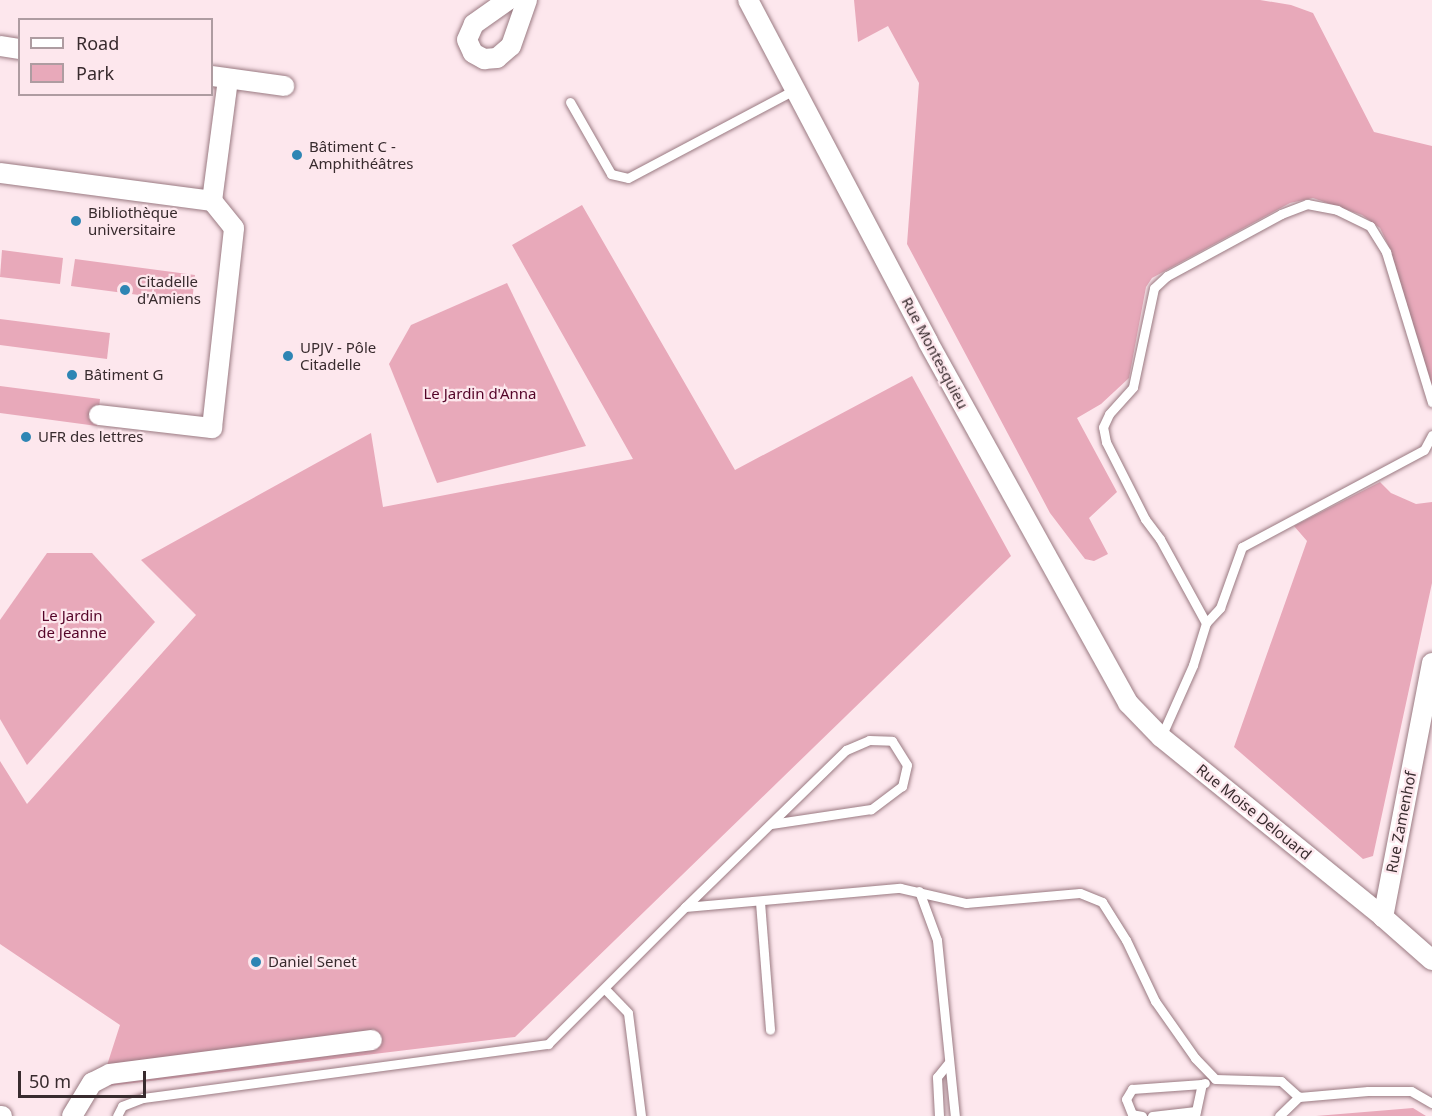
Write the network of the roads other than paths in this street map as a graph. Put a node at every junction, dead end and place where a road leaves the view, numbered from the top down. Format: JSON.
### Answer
{"nodes":[{"id":1,"x":508,"y":0,"type":"edge"},
{"id":2,"x":527,"y":0,"type":"edge"},
{"id":3,"x":748,"y":0,"type":"edge"},
{"id":4,"x":0,"y":46,"type":"edge"},
{"id":5,"x":18,"y":49,"type":"edge"},
{"id":6,"x":220,"y":77,"type":"edge"},
{"id":7,"x":284,"y":86,"type":"dead end"},
{"id":8,"x":796,"y":89,"type":"junction"},
{"id":9,"x":570,"y":102,"type":"dead end"},
{"id":10,"x":0,"y":173,"type":"edge"},
{"id":11,"x":212,"y":201,"type":"junction"},
{"id":12,"x":1432,"y":402,"type":"edge"},
{"id":13,"x":99,"y":415,"type":"dead end"},
{"id":14,"x":1432,"y":435,"type":"edge"},
{"id":15,"x":1206,"y":623,"type":"junction"},
{"id":16,"x":1432,"y":663,"type":"edge"},
{"id":17,"x":1128,"y":703,"type":"joint"},
{"id":18,"x":1161,"y":737,"type":"junction"},
{"id":19,"x":771,"y":824,"type":"junction"},
{"id":20,"x":919,"y":891,"type":"junction"},
{"id":21,"x":760,"y":902,"type":"junction"},
{"id":22,"x":685,"y":907,"type":"junction"},
{"id":23,"x":1383,"y":916,"type":"junction"},
{"id":24,"x":1432,"y":960,"type":"edge"},
{"id":25,"x":605,"y":989,"type":"junction"},
{"id":26,"x":770,"y":1030,"type":"dead end"},
{"id":27,"x":372,"y":1040,"type":"dead end"},
{"id":28,"x":949,"y":1062,"type":"junction"},
{"id":29,"x":1215,"y":1078,"type":"junction"},
{"id":30,"x":1202,"y":1084,"type":"junction"},
{"id":31,"x":1299,"y":1097,"type":"junction"},
{"id":32,"x":1432,"y":1103,"type":"edge"},
{"id":33,"x":1196,"y":1114,"type":"edge"},
{"id":34,"x":72,"y":1116,"type":"edge"},
{"id":35,"x":117,"y":1116,"type":"edge"},
{"id":36,"x":641,"y":1116,"type":"edge"},
{"id":37,"x":939,"y":1116,"type":"edge"},
{"id":38,"x":955,"y":1116,"type":"edge"},
{"id":39,"x":1142,"y":1116,"type":"edge"},
{"id":40,"x":1152,"y":1116,"type":"edge"},
{"id":41,"x":1279,"y":1116,"type":"edge"}],
"edges":[{"from":1,"to":2,"type":"street"},
{"from":3,"to":8,"type":"street","name":"Rue Montesquieu"},
{"from":4,"to":5,"type":"street"},
{"from":6,"to":7,"type":"street"},
{"from":6,"to":11,"type":"street"},
{"from":8,"to":9,"type":"lane"},
{"from":8,"to":17,"type":"street","name":"Rue Montesquieu"},
{"from":10,"to":11,"type":"street"},
{"from":11,"to":13,"type":"street"},
{"from":12,"to":15,"type":"lane"},
{"from":14,"to":15,"type":"lane"},
{"from":15,"to":18,"type":"lane"},
{"from":16,"to":23,"type":"street","name":"Rue Zamenhof"},
{"from":17,"to":18,"type":"street","name":"Rue Moise Delouard"},
{"from":18,"to":23,"type":"street","name":"Rue Moise Delouard"},
{"from":19,"to":19,"type":"lane"},
{"from":19,"to":22,"type":"lane"},
{"from":20,"to":21,"type":"lane"},
{"from":20,"to":28,"type":"lane"},
{"from":20,"to":29,"type":"lane"},
{"from":21,"to":22,"type":"lane"},
{"from":21,"to":26,"type":"lane"},
{"from":22,"to":25,"type":"lane"},
{"from":23,"to":24,"type":"street"},
{"from":25,"to":35,"type":"lane"},
{"from":25,"to":36,"type":"lane"},
{"from":27,"to":34,"type":"street"},
{"from":28,"to":37,"type":"lane"},
{"from":28,"to":38,"type":"lane"},
{"from":29,"to":30,"type":"lane"},
{"from":29,"to":31,"type":"lane"},
{"from":30,"to":33,"type":"lane"},
{"from":30,"to":39,"type":"lane"},
{"from":31,"to":32,"type":"lane"},
{"from":31,"to":41,"type":"lane"},
{"from":33,"to":40,"type":"lane"}]}
